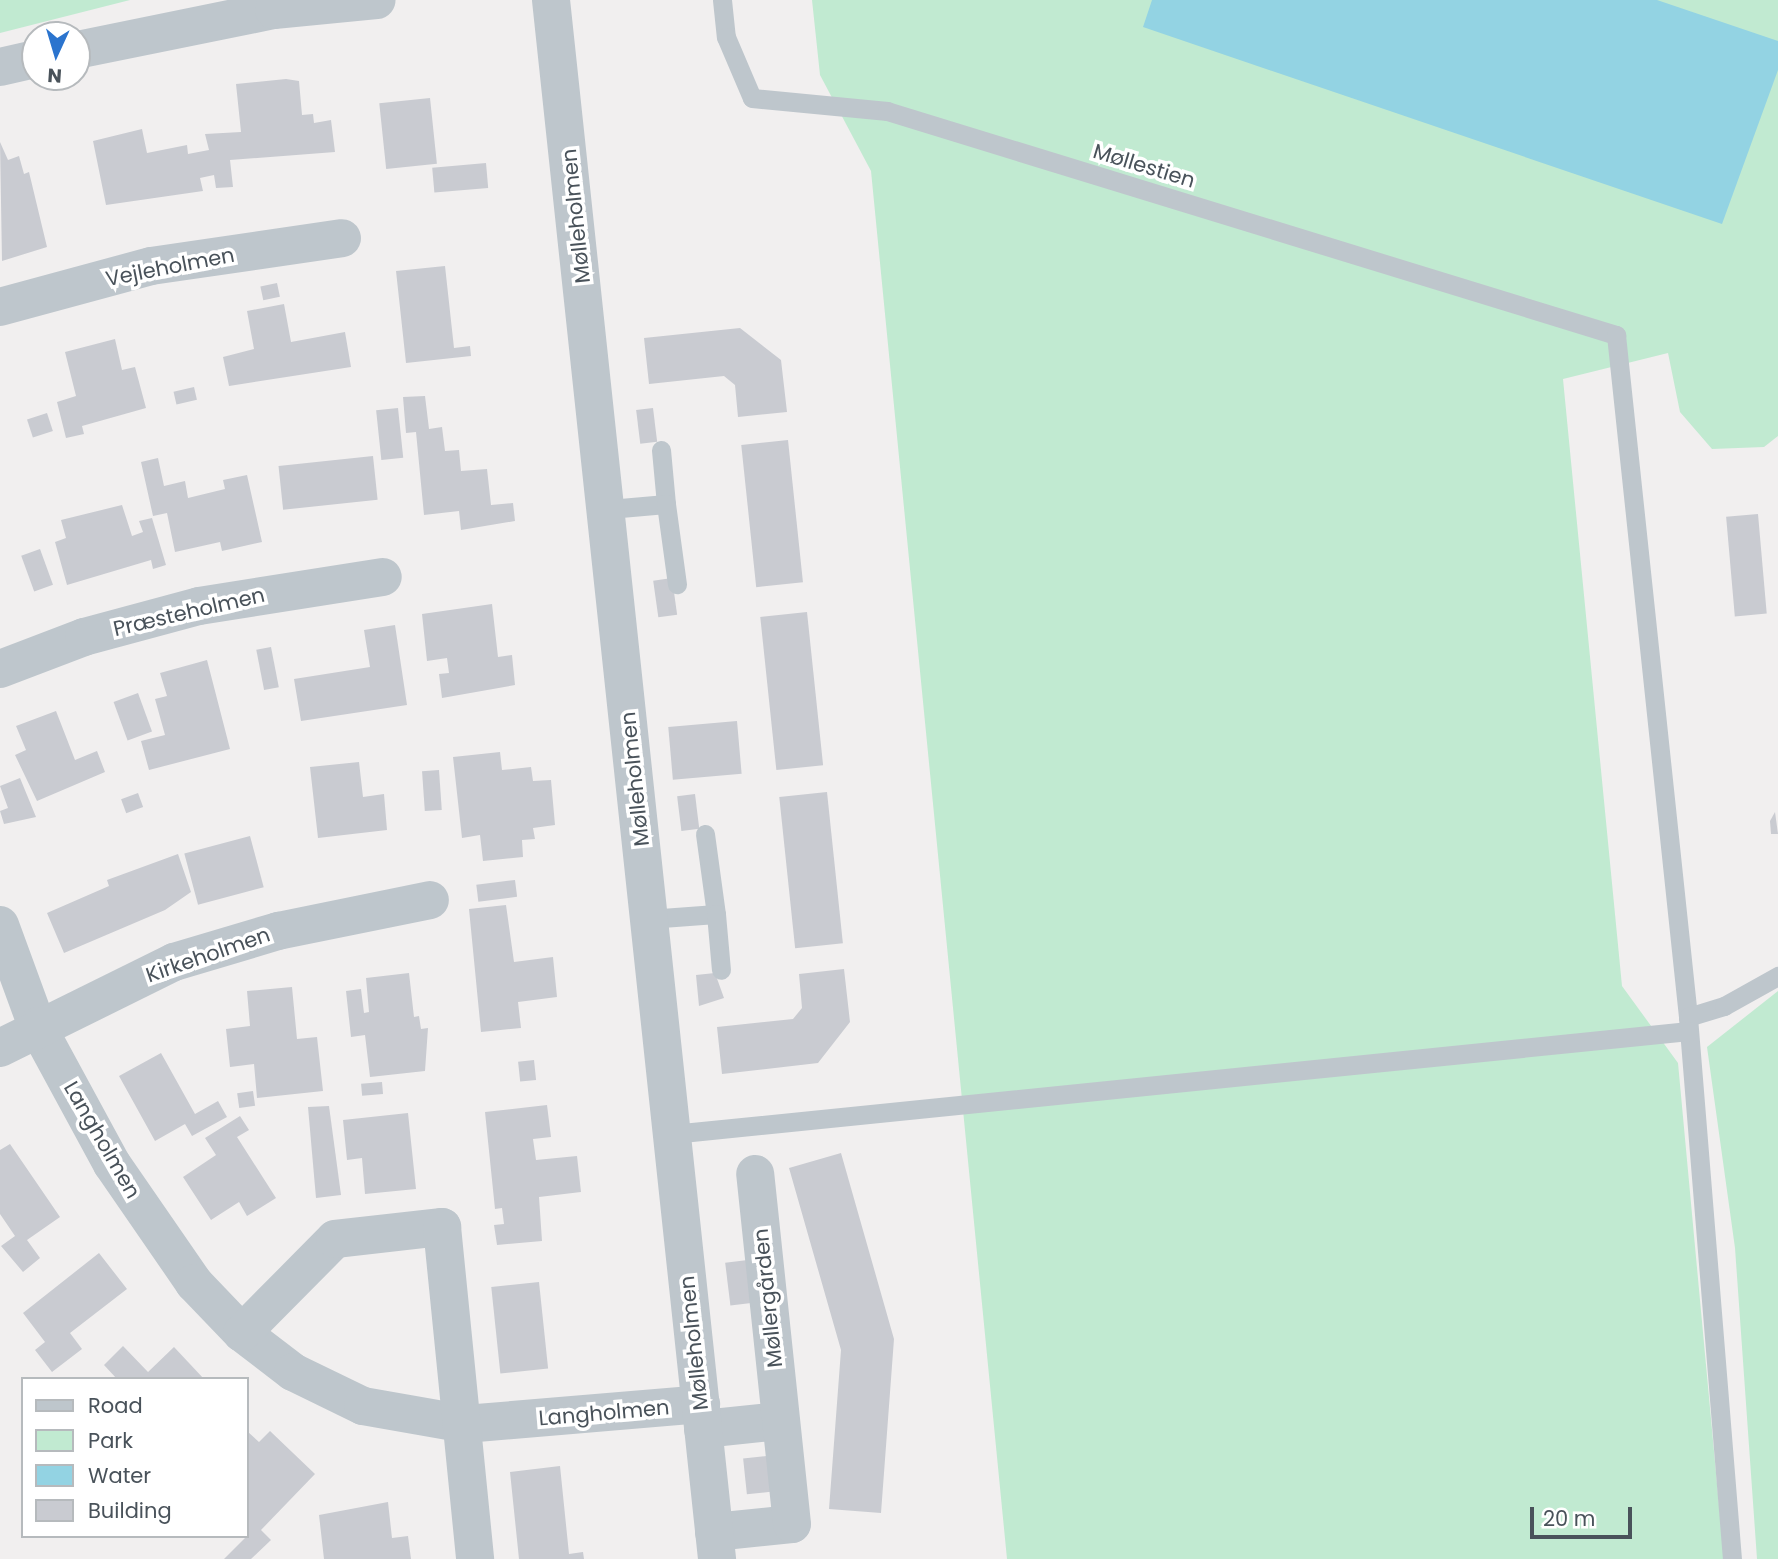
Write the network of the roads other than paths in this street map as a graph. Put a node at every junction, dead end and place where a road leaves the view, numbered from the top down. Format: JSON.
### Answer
{"nodes":[{"id":1,"x":377,"y":0,"type":"edge"},
{"id":2,"x":551,"y":0,"type":"edge"},
{"id":3,"x":722,"y":0,"type":"edge"},
{"id":4,"x":91,"y":47,"type":"edge"},
{"id":5,"x":21,"y":62,"type":"edge"},
{"id":6,"x":0,"y":67,"type":"edge"},
{"id":7,"x":342,"y":239,"type":"dead end"},
{"id":8,"x":0,"y":306,"type":"edge"},
{"id":9,"x":660,"y":450,"type":"dead end"},
{"id":10,"x":666,"y":504,"type":"junction"},
{"id":11,"x":609,"y":509,"type":"junction"},
{"id":12,"x":383,"y":577,"type":"dead end"},
{"id":13,"x":677,"y":584,"type":"dead end"},
{"id":14,"x":0,"y":669,"type":"edge"},
{"id":15,"x":705,"y":834,"type":"dead end"},
{"id":16,"x":430,"y":900,"type":"dead end"},
{"id":17,"x":716,"y":914,"type":"junction"},
{"id":18,"x":648,"y":919,"type":"junction"},
{"id":19,"x":0,"y":925,"type":"edge"},
{"id":20,"x":721,"y":970,"type":"dead end"},
{"id":21,"x":1778,"y":976,"type":"edge"},
{"id":22,"x":1688,"y":1024,"type":"junction"},
{"id":23,"x":37,"y":1026,"type":"junction"},
{"id":24,"x":0,"y":1048,"type":"edge"},
{"id":25,"x":672,"y":1134,"type":"junction"},
{"id":26,"x":755,"y":1174,"type":"dead end"},
{"id":27,"x":242,"y":1333,"type":"junction"},
{"id":28,"x":702,"y":1416,"type":"junction"},
{"id":29,"x":781,"y":1421,"type":"junction"},
{"id":30,"x":466,"y":1424,"type":"junction"},
{"id":31,"x":716,"y":1546,"type":"edge"},
{"id":32,"x":475,"y":1559,"type":"edge"},
{"id":33,"x":1732,"y":1559,"type":"edge"}],
"edges":[{"from":1,"to":4,"type":"street"},
{"from":2,"to":11,"type":"street","name":"Mølleholmen"},
{"from":3,"to":22,"type":"lane","name":"Møllestien"},
{"from":5,"to":6,"type":"street"},
{"from":7,"to":8,"type":"street","name":"Vejleholmen"},
{"from":9,"to":10,"type":"lane"},
{"from":10,"to":11,"type":"lane"},
{"from":10,"to":13,"type":"lane"},
{"from":11,"to":18,"type":"street","name":"Mølleholmen"},
{"from":12,"to":14,"type":"street","name":"Præsteholmen"},
{"from":15,"to":17,"type":"lane"},
{"from":16,"to":23,"type":"street","name":"Kirkeholmen"},
{"from":17,"to":18,"type":"lane"},
{"from":17,"to":20,"type":"lane"},
{"from":18,"to":25,"type":"street","name":"Mølleholmen"},
{"from":19,"to":23,"type":"street","name":"Langholmen"},
{"from":21,"to":22,"type":"lane"},
{"from":22,"to":25,"type":"lane"},
{"from":22,"to":33,"type":"lane"},
{"from":23,"to":24,"type":"street","name":"Kirkeholmen"},
{"from":23,"to":27,"type":"street","name":"Langholmen"},
{"from":25,"to":28,"type":"street","name":"Mølleholmen"},
{"from":26,"to":29,"type":"street","name":"Møllergården"},
{"from":27,"to":30,"type":"street","name":"Langholmen"},
{"from":27,"to":30,"type":"street"},
{"from":28,"to":29,"type":"street"},
{"from":28,"to":30,"type":"street","name":"Langholmen"},
{"from":28,"to":31,"type":"street","name":"Mølleholmen"},
{"from":29,"to":31,"type":"street","name":"Møllergården"},
{"from":30,"to":32,"type":"street"}]}
